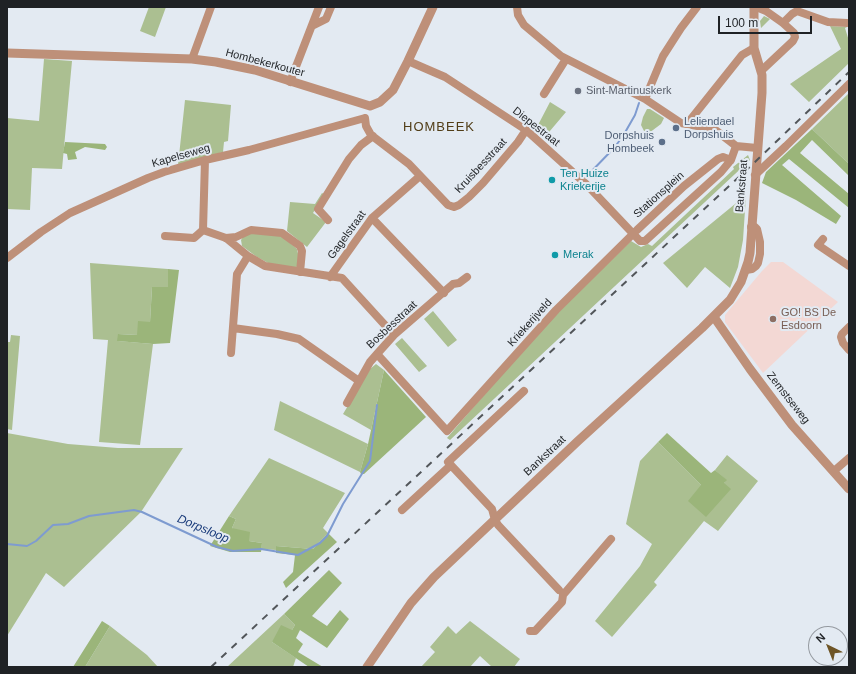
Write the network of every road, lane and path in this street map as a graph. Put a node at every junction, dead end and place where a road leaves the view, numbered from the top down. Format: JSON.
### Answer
{"nodes":[{"id":1,"x":211,"y":7,"type":"edge"},
{"id":2,"x":319,"y":7,"type":"edge"},
{"id":3,"x":331,"y":7,"type":"edge"},
{"id":4,"x":433,"y":7,"type":"edge"},
{"id":5,"x":516,"y":7,"type":"edge"},
{"id":6,"x":697,"y":7,"type":"edge"},
{"id":7,"x":755,"y":7,"type":"edge"},
{"id":8,"x":783,"y":23,"type":"junction"},
{"id":9,"x":847,"y":23,"type":"dead end"},
{"id":10,"x":312,"y":26,"type":"junction"},
{"id":11,"x":754,"y":48,"type":"junction"},
{"id":12,"x":7,"y":52,"type":"edge"},
{"id":13,"x":192,"y":59,"type":"junction"},
{"id":14,"x":566,"y":59,"type":"junction"},
{"id":15,"x":408,"y":61,"type":"junction"},
{"id":16,"x":761,"y":71,"type":"junction"},
{"id":17,"x":290,"y":82,"type":"junction"},
{"id":18,"x":849,"y":84,"type":"edge"},
{"id":19,"x":544,"y":94,"type":"dead end"},
{"id":20,"x":645,"y":99,"type":"junction"},
{"id":21,"x":370,"y":106,"type":"junction"},
{"id":22,"x":365,"y":118,"type":"junction"},
{"id":23,"x":687,"y":124,"type":"junction"},
{"id":24,"x":526,"y":130,"type":"junction"},
{"id":25,"x":373,"y":136,"type":"junction"},
{"id":26,"x":736,"y":146,"type":"junction"},
{"id":27,"x":757,"y":148,"type":"junction"},
{"id":28,"x":205,"y":160,"type":"junction"},
{"id":29,"x":731,"y":160,"type":"junction"},
{"id":30,"x":755,"y":175,"type":"junction"},
{"id":31,"x":420,"y":176,"type":"junction"},
{"id":32,"x":372,"y":218,"type":"junction"},
{"id":33,"x":328,"y":220,"type":"dead end"},
{"id":34,"x":203,"y":230,"type":"junction"},
{"id":35,"x":633,"y":234,"type":"junction"},
{"id":36,"x":165,"y":236,"type":"dead end"},
{"id":37,"x":226,"y":238,"type":"junction"},
{"id":38,"x":823,"y":239,"type":"dead end"},
{"id":39,"x":248,"y":256,"type":"junction"},
{"id":40,"x":7,"y":258,"type":"edge"},
{"id":41,"x":849,"y":266,"type":"edge"},
{"id":42,"x":300,"y":272,"type":"junction"},
{"id":43,"x":330,"y":277,"type":"junction"},
{"id":44,"x":467,"y":277,"type":"dead end"},
{"id":45,"x":444,"y":293,"type":"junction"},
{"id":46,"x":714,"y":317,"type":"junction"},
{"id":47,"x":849,"y":327,"type":"edge"},
{"id":48,"x":233,"y":328,"type":"junction"},
{"id":49,"x":394,"y":335,"type":"junction"},
{"id":50,"x":849,"y":350,"type":"edge"},
{"id":51,"x":231,"y":353,"type":"dead end"},
{"id":52,"x":377,"y":354,"type":"junction"},
{"id":53,"x":359,"y":381,"type":"junction"},
{"id":54,"x":524,"y":392,"type":"dead end"},
{"id":55,"x":347,"y":403,"type":"dead end"},
{"id":56,"x":849,"y":458,"type":"edge"},
{"id":57,"x":450,"y":465,"type":"junction"},
{"id":58,"x":834,"y":471,"type":"junction"},
{"id":59,"x":849,"y":489,"type":"edge"},
{"id":60,"x":402,"y":510,"type":"dead end"},
{"id":61,"x":494,"y":520,"type":"junction"},
{"id":62,"x":611,"y":539,"type":"dead end"},
{"id":63,"x":559,"y":590,"type":"dead end"},
{"id":64,"x":530,"y":631,"type":"dead end"},
{"id":65,"x":367,"y":667,"type":"edge"}],
"edges":[{"from":1,"to":13,"type":"street"},
{"from":2,"to":10,"type":"street"},
{"from":3,"to":10,"type":"street"},
{"from":4,"to":15,"type":"street"},
{"from":5,"to":14,"type":"street"},
{"from":6,"to":20,"type":"street"},
{"from":7,"to":8,"type":"street"},
{"from":7,"to":11,"type":"street","name":"Bankstraat"},
{"from":8,"to":9,"type":"street"},
{"from":8,"to":16,"type":"street"},
{"from":10,"to":17,"type":"street"},
{"from":11,"to":16,"type":"street","name":"Bankstraat"},
{"from":11,"to":23,"type":"street"},
{"from":12,"to":13,"type":"street","name":"Hombekerkouter"},
{"from":13,"to":17,"type":"street","name":"Hombekerkouter"},
{"from":14,"to":19,"type":"street"},
{"from":14,"to":20,"type":"street"},
{"from":15,"to":21,"type":"street"},
{"from":15,"to":24,"type":"street","name":"Diepestraat"},
{"from":16,"to":27,"type":"street","name":"Bankstraat"},
{"from":17,"to":21,"type":"street","name":"Hombekerkouter"},
{"from":18,"to":30,"type":"street"},
{"from":20,"to":23,"type":"street"},
{"from":21,"to":22,"type":"street"},
{"from":22,"to":25,"type":"street","name":"Kruisbesstraat"},
{"from":22,"to":28,"type":"street","name":"Kapelseweg"},
{"from":23,"to":26,"type":"street"},
{"from":24,"to":31,"type":"street","name":"Kruisbesstraat"},
{"from":24,"to":35,"type":"street","name":"Diepestraat"},
{"from":25,"to":31,"type":"street","name":"Kruisbesstraat"},
{"from":25,"to":33,"type":"street"},
{"from":26,"to":27,"type":"street"},
{"from":26,"to":29,"type":"street","name":"Stationsplein"},
{"from":27,"to":30,"type":"street","name":"Bankstraat"},
{"from":28,"to":34,"type":"street"},
{"from":28,"to":40,"type":"street","name":"Kapelseweg"},
{"from":29,"to":35,"type":"street","name":"Stationsplein"},
{"from":29,"to":35,"type":"street","name":"Stationsplein"},
{"from":30,"to":46,"type":"street","name":"Bankstraat"},
{"from":31,"to":32,"type":"street","name":"Gagelstraat"},
{"from":32,"to":43,"type":"street","name":"Gagelstraat"},
{"from":32,"to":45,"type":"street"},
{"from":34,"to":36,"type":"street"},
{"from":34,"to":37,"type":"street"},
{"from":35,"to":52,"type":"street","name":"Kriekerijveld"},
{"from":37,"to":39,"type":"street"},
{"from":37,"to":42,"type":"street"},
{"from":38,"to":41,"type":"street"},
{"from":39,"to":42,"type":"street"},
{"from":39,"to":48,"type":"street"},
{"from":42,"to":43,"type":"street"},
{"from":43,"to":49,"type":"street"},
{"from":44,"to":45,"type":"street","name":"Bosbesstraat"},
{"from":45,"to":49,"type":"street","name":"Bosbesstraat"},
{"from":46,"to":58,"type":"street","name":"Zemstseweg"},
{"from":46,"to":61,"type":"street","name":"Bankstraat"},
{"from":47,"to":50,"type":"street"},
{"from":48,"to":51,"type":"street"},
{"from":48,"to":53,"type":"street"},
{"from":49,"to":52,"type":"street","name":"Bosbesstraat"},
{"from":52,"to":53,"type":"street","name":"Bosbesstraat"},
{"from":53,"to":55,"type":"street","name":"Bosbesstraat"},
{"from":54,"to":57,"type":"street"},
{"from":56,"to":58,"type":"street"},
{"from":57,"to":60,"type":"street"},
{"from":57,"to":61,"type":"street"},
{"from":58,"to":59,"type":"street","name":"Zemstseweg"},
{"from":61,"to":63,"type":"street"},
{"from":61,"to":65,"type":"street","name":"Bankstraat"},
{"from":62,"to":64,"type":"street"}]}
